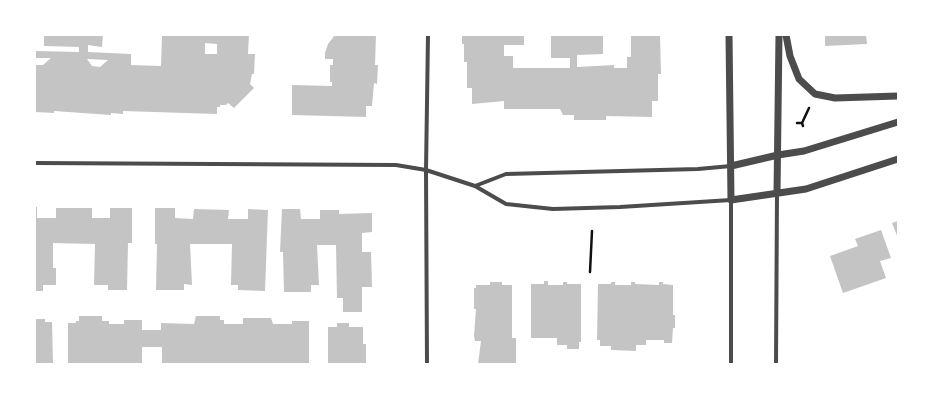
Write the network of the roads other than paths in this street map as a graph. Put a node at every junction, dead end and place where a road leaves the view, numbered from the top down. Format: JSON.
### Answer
{"nodes":[{"id":1,"x":428,"y":35,"type":"edge"},
{"id":2,"x":729,"y":35,"type":"edge"},
{"id":3,"x":779,"y":35,"type":"edge"},
{"id":4,"x":786,"y":35,"type":"edge"},
{"id":5,"x":898,"y":96,"type":"edge"},
{"id":6,"x":898,"y":122,"type":"edge"},
{"id":7,"x":778,"y":155,"type":"junction"},
{"id":8,"x":898,"y":159,"type":"edge"},
{"id":9,"x":35,"y":163,"type":"edge"},
{"id":10,"x":731,"y":166,"type":"junction"},
{"id":11,"x":426,"y":170,"type":"junction"},
{"id":12,"x":475,"y":186,"type":"junction"},
{"id":13,"x":777,"y":193,"type":"junction"},
{"id":14,"x":731,"y":200,"type":"junction"},
{"id":15,"x":427,"y":364,"type":"edge"},
{"id":16,"x":732,"y":364,"type":"edge"},
{"id":17,"x":776,"y":364,"type":"edge"}],
"edges":[{"from":1,"to":11,"type":"street"},
{"from":2,"to":10,"type":"street"},
{"from":3,"to":7,"type":"street"},
{"from":4,"to":5,"type":"street"},
{"from":6,"to":7,"type":"street"},
{"from":7,"to":10,"type":"street"},
{"from":7,"to":13,"type":"street"},
{"from":8,"to":13,"type":"street"},
{"from":9,"to":11,"type":"street"},
{"from":10,"to":12,"type":"street"},
{"from":10,"to":14,"type":"street"},
{"from":11,"to":12,"type":"street"},
{"from":11,"to":15,"type":"street"},
{"from":12,"to":14,"type":"street"},
{"from":13,"to":14,"type":"street"},
{"from":13,"to":17,"type":"street"},
{"from":14,"to":16,"type":"street"}]}
